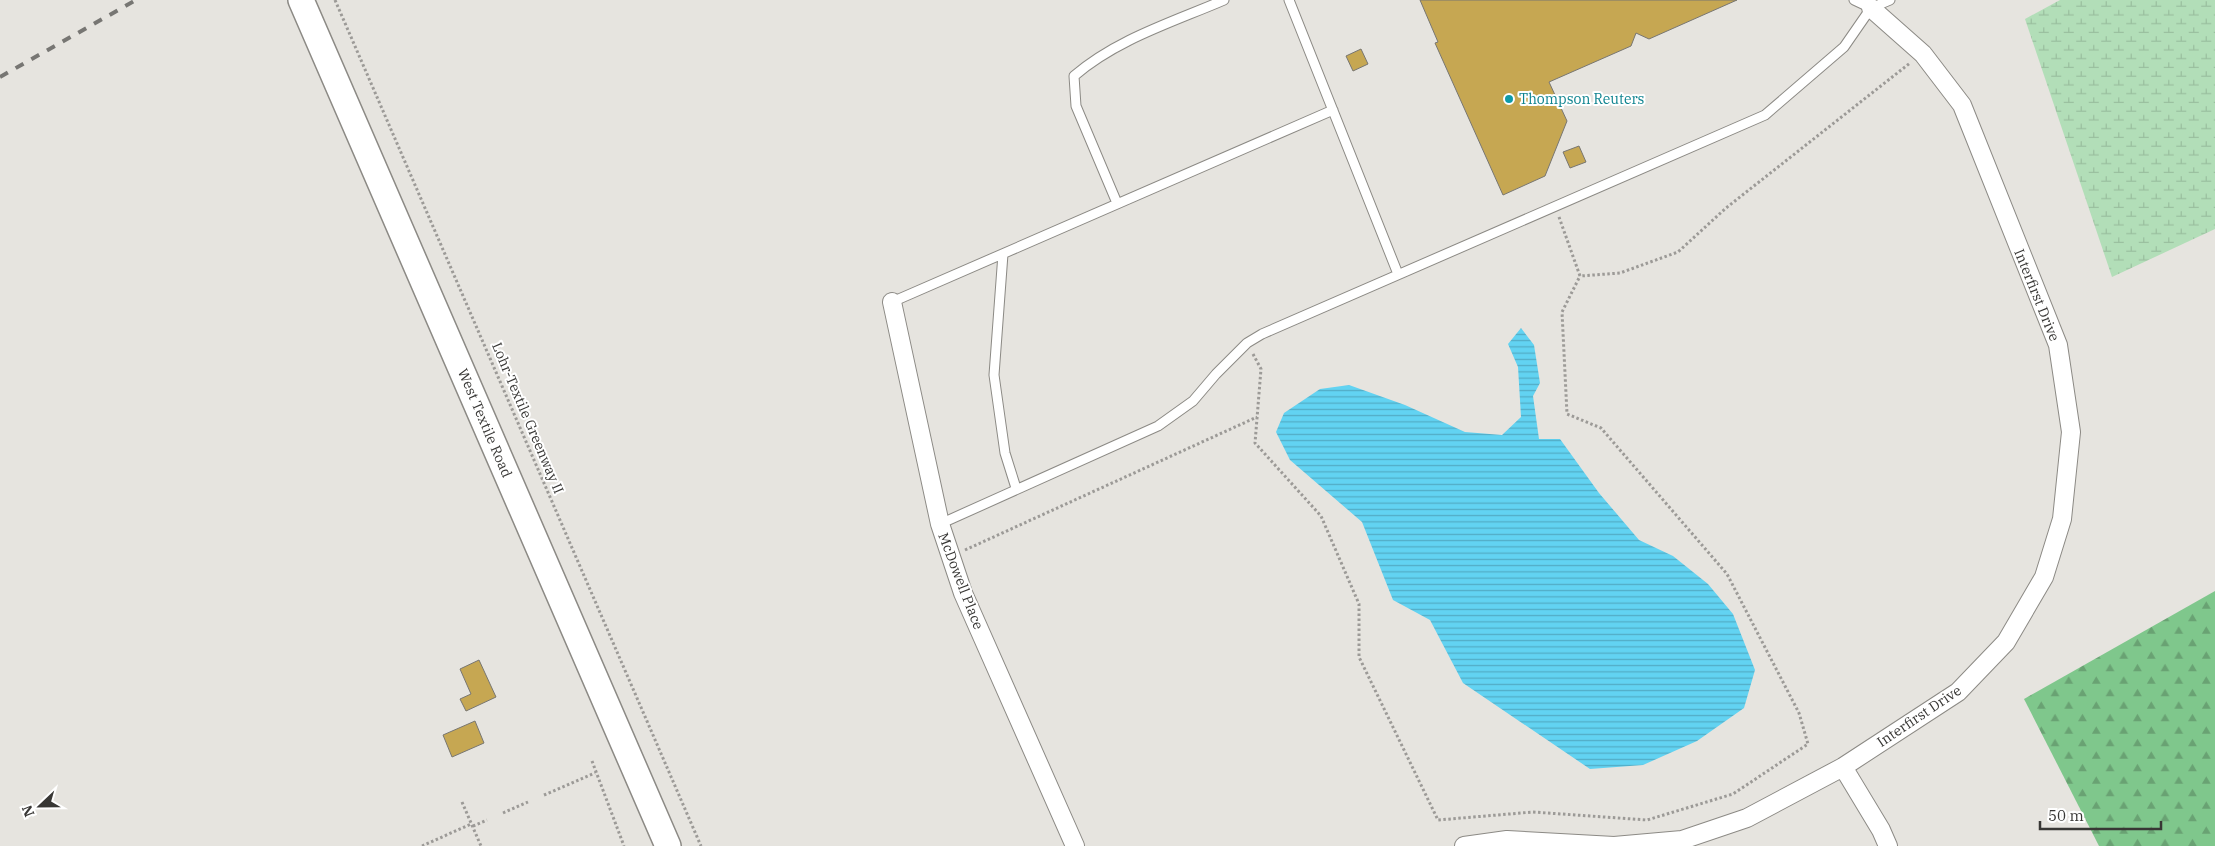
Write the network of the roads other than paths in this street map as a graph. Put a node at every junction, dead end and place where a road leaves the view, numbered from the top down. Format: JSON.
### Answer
{"nodes":[{"id":1,"x":301,"y":0,"type":"edge"},
{"id":2,"x":1224,"y":0,"type":"edge"},
{"id":3,"x":1289,"y":0,"type":"edge"},
{"id":4,"x":1854,"y":0,"type":"edge"},
{"id":5,"x":1890,"y":0,"type":"edge"},
{"id":6,"x":1868,"y":4,"type":"edge"},
{"id":7,"x":1333,"y":110,"type":"junction"},
{"id":8,"x":1117,"y":203,"type":"junction"},
{"id":9,"x":1003,"y":254,"type":"junction"},
{"id":10,"x":1398,"y":274,"type":"junction"},
{"id":11,"x":892,"y":302,"type":"joint"},
{"id":12,"x":1016,"y":488,"type":"junction"},
{"id":13,"x":940,"y":524,"type":"junction"},
{"id":14,"x":1843,"y":767,"type":"junction"},
{"id":15,"x":668,"y":846,"type":"edge"},
{"id":16,"x":1075,"y":846,"type":"edge"},
{"id":17,"x":1464,"y":846,"type":"edge"},
{"id":18,"x":1888,"y":846,"type":"edge"}],
"edges":[{"from":1,"to":15,"type":"main road","name":"West Textile Road"},
{"from":2,"to":8,"type":"lane"},
{"from":3,"to":7,"type":"lane"},
{"from":4,"to":6,"type":"lane"},
{"from":5,"to":6,"type":"lane"},
{"from":6,"to":10,"type":"lane"},
{"from":6,"to":14,"type":"street","name":"Interfirst Drive"},
{"from":7,"to":8,"type":"lane"},
{"from":7,"to":10,"type":"lane"},
{"from":8,"to":9,"type":"lane"},
{"from":9,"to":11,"type":"lane"},
{"from":9,"to":12,"type":"lane"},
{"from":10,"to":12,"type":"lane"},
{"from":11,"to":13,"type":"street","name":"McDowell Place"},
{"from":12,"to":13,"type":"lane"},
{"from":13,"to":16,"type":"street","name":"McDowell Place"},
{"from":14,"to":17,"type":"street","name":"Interfirst Drive"},
{"from":14,"to":18,"type":"street"}]}
